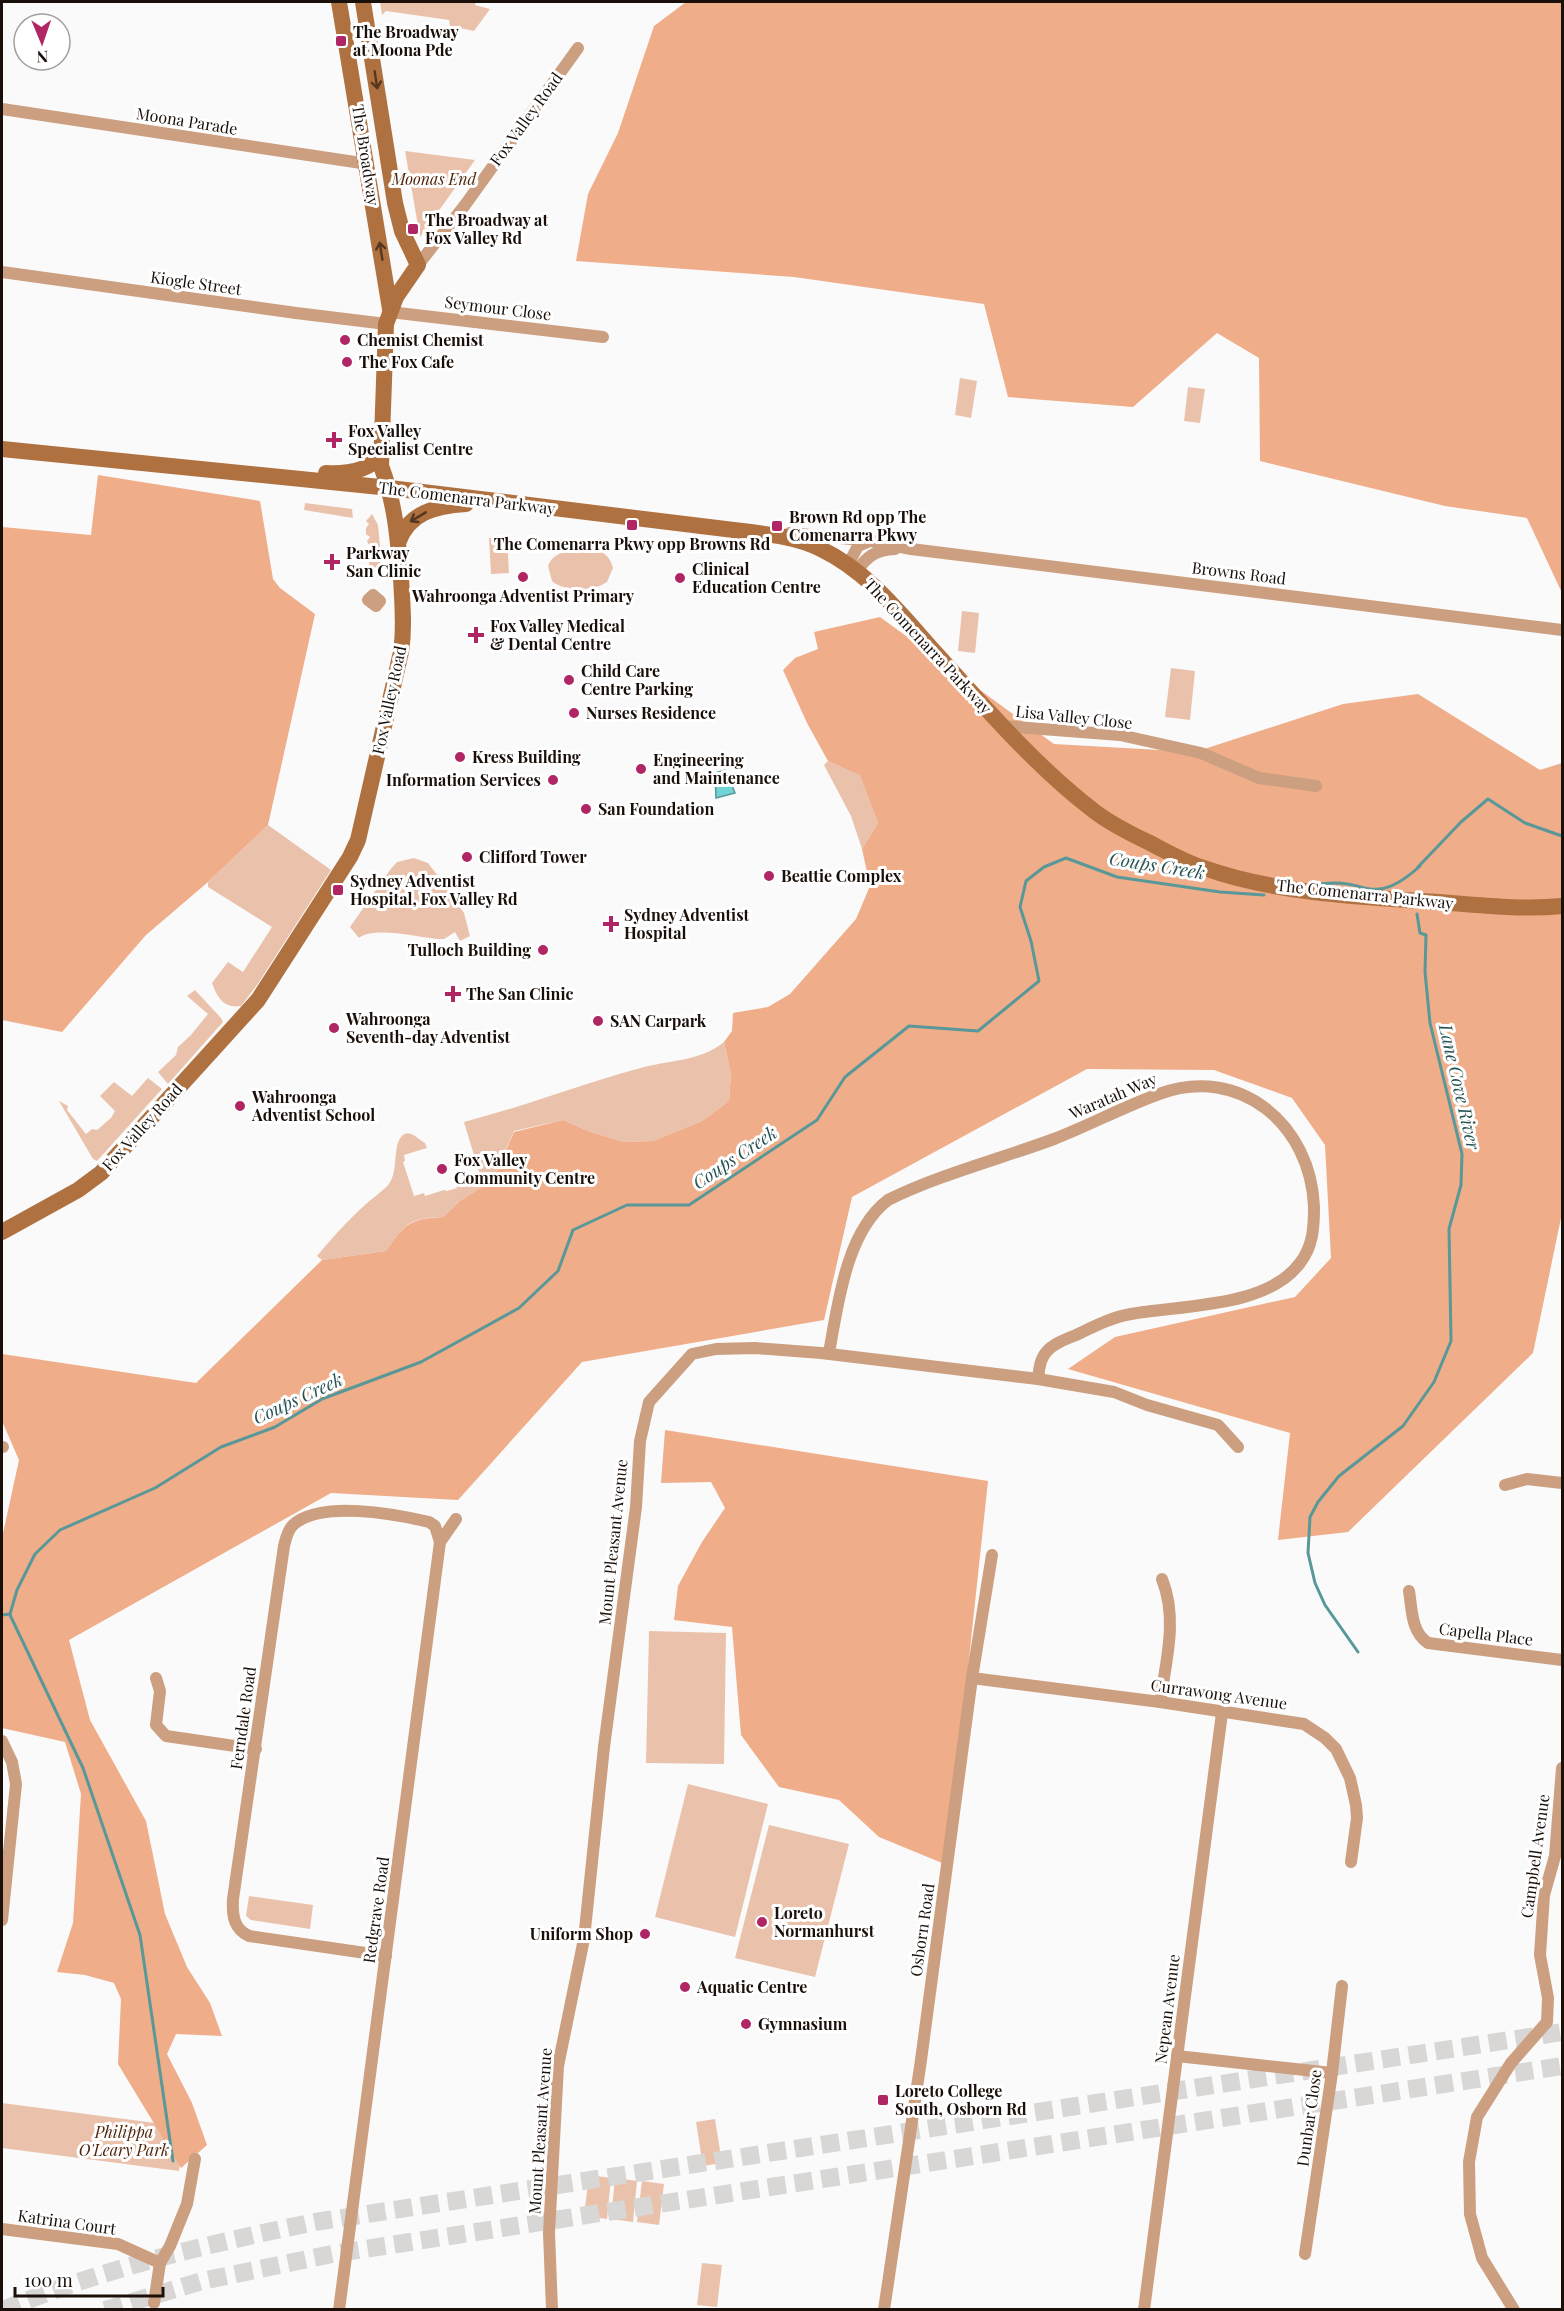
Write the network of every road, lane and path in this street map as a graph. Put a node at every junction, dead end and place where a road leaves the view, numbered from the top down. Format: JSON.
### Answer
{"nodes":[{"id":1,"x":339,"y":2,"type":"edge"},
{"id":2,"x":363,"y":2,"type":"edge"},
{"id":3,"x":578,"y":48,"type":"dead end"},
{"id":4,"x":2,"y":110,"type":"edge"},
{"id":5,"x":368,"y":164,"type":"junction"},
{"id":6,"x":418,"y":265,"type":"junction"},
{"id":7,"x":2,"y":272,"type":"edge"},
{"id":8,"x":389,"y":315,"type":"junction"},
{"id":9,"x":603,"y":338,"type":"dead end"},
{"id":10,"x":2,"y":449,"type":"edge"},
{"id":11,"x":380,"y":456,"type":"junction"},
{"id":12,"x":278,"y":476,"type":"junction"},
{"id":13,"x":390,"y":488,"type":"junction"},
{"id":14,"x":492,"y":502,"type":"junction"},
{"id":15,"x":758,"y":533,"type":"junction"},
{"id":16,"x":871,"y":541,"type":"junction"},
{"id":17,"x":398,"y":544,"type":"junction"},
{"id":18,"x":911,"y":549,"type":"junction"},
{"id":19,"x":852,"y":568,"type":"junction"},
{"id":20,"x":1563,"y":630,"type":"edge"},
{"id":21,"x":1002,"y":726,"type":"junction"},
{"id":22,"x":1316,"y":786,"type":"dead end"},
{"id":23,"x":1563,"y":906,"type":"edge"},
{"id":24,"x":2,"y":1232,"type":"edge"},
{"id":25,"x":829,"y":1353,"type":"junction"},
{"id":26,"x":1038,"y":1379,"type":"junction"},
{"id":27,"x":1238,"y":1447,"type":"dead end"},
{"id":28,"x":1563,"y":1483,"type":"edge"},
{"id":29,"x":1505,"y":1485,"type":"dead end"},
{"id":30,"x":456,"y":1519,"type":"dead end"},
{"id":31,"x":440,"y":1542,"type":"junction"},
{"id":32,"x":992,"y":1555,"type":"dead end"},
{"id":33,"x":1162,"y":1579,"type":"dead end"},
{"id":34,"x":1409,"y":1591,"type":"dead end"},
{"id":35,"x":1563,"y":1660,"type":"edge"},
{"id":36,"x":156,"y":1678,"type":"dead end"},
{"id":37,"x":972,"y":1678,"type":"junction"},
{"id":38,"x":1160,"y":1702,"type":"junction"},
{"id":39,"x":1222,"y":1713,"type":"junction"},
{"id":40,"x":2,"y":1741,"type":"edge"},
{"id":41,"x":256,"y":1749,"type":"junction"},
{"id":42,"x":1563,"y":1768,"type":"edge"},
{"id":43,"x":1351,"y":1862,"type":"dead end"},
{"id":44,"x":2,"y":1913,"type":"edge"},
{"id":45,"x":386,"y":1956,"type":"junction"},
{"id":46,"x":1342,"y":1986,"type":"dead end"},
{"id":47,"x":1177,"y":2056,"type":"junction"},
{"id":48,"x":1332,"y":2073,"type":"junction"},
{"id":49,"x":195,"y":2159,"type":"dead end"},
{"id":50,"x":2,"y":2229,"type":"edge"},
{"id":51,"x":1305,"y":2254,"type":"dead end"},
{"id":52,"x":160,"y":2263,"type":"junction"},
{"id":53,"x":154,"y":2302,"type":"dead end"},
{"id":54,"x":339,"y":2310,"type":"edge"},
{"id":55,"x":552,"y":2310,"type":"edge"},
{"id":56,"x":885,"y":2310,"type":"edge"},
{"id":57,"x":1144,"y":2310,"type":"edge"},
{"id":58,"x":1514,"y":2310,"type":"edge"}],
"edges":[{"from":1,"to":5,"type":"main road","name":"The Broadway"},
{"from":2,"to":6,"type":"main road","name":"The Broadway","one_way":true},
{"from":3,"to":6,"type":"street","name":"Fox Valley Road"},
{"from":4,"to":5,"type":"street","name":"Moona Parade"},
{"from":8,"to":5,"type":"main road","name":"The Broadway","one_way":true},
{"from":6,"to":8,"type":"main road","name":"Fox Valley Road"},
{"from":7,"to":8,"type":"street","name":"Kiogle Street"},
{"from":8,"to":9,"type":"street","name":"Seymour Close"},
{"from":8,"to":11,"type":"main road","name":"Fox Valley Road"},
{"from":10,"to":12,"type":"main road","name":"The Comenarra Parkway"},
{"from":11,"to":12,"type":"main road"},
{"from":11,"to":13,"type":"main road","name":"Fox Valley Road"},
{"from":12,"to":13,"type":"main road","name":"The Comenarra Parkway"},
{"from":13,"to":14,"type":"main road","name":"The Comenarra Parkway"},
{"from":13,"to":17,"type":"main road","name":"Fox Valley Road"},
{"from":14,"to":15,"type":"main road","name":"The Comenarra Parkway"},
{"from":14,"to":17,"type":"main road","one_way":true},
{"from":15,"to":16,"type":"street","name":"Browns Road"},
{"from":15,"to":19,"type":"main road","name":"The Comenarra Parkway"},
{"from":16,"to":18,"type":"street","name":"Browns Road"},
{"from":16,"to":19,"type":"street"},
{"from":17,"to":24,"type":"main road","name":"Fox Valley Road"},
{"from":18,"to":19,"type":"street","name":"Browns Road"},
{"from":18,"to":20,"type":"street","name":"Browns Road"},
{"from":19,"to":21,"type":"main road","name":"The Comenarra Parkway"},
{"from":21,"to":22,"type":"street","name":"Lisa Valley Close"},
{"from":21,"to":23,"type":"main road","name":"The Comenarra Parkway"},
{"from":25,"to":26,"type":"street","name":"Mount Pleasant Avenue"},
{"from":25,"to":26,"type":"street","name":"Waratah Way"},
{"from":25,"to":55,"type":"street","name":"Mount Pleasant Avenue"},
{"from":26,"to":27,"type":"street","name":"Mount Pleasant Avenue"},
{"from":28,"to":29,"type":"street"},
{"from":30,"to":31,"type":"street","name":"Redgrave Road"},
{"from":31,"to":41,"type":"street","name":"Ferndale Road"},
{"from":31,"to":45,"type":"street","name":"Redgrave Road"},
{"from":32,"to":37,"type":"street","name":"Osborn Road"},
{"from":33,"to":38,"type":"street"},
{"from":34,"to":35,"type":"street","name":"Capella Place"},
{"from":36,"to":41,"type":"street"},
{"from":37,"to":38,"type":"street","name":"Currawong Avenue"},
{"from":37,"to":56,"type":"street","name":"Osborn Road"},
{"from":38,"to":39,"type":"street","name":"Currawong Avenue"},
{"from":39,"to":43,"type":"street","name":"Currawong Avenue"},
{"from":39,"to":47,"type":"street","name":"Nepean Avenue"},
{"from":40,"to":44,"type":"street"},
{"from":41,"to":45,"type":"street","name":"Ferndale Road"},
{"from":42,"to":58,"type":"street","name":"Campbell Avenue"},
{"from":45,"to":54,"type":"street","name":"Redgrave Road"},
{"from":46,"to":48,"type":"street","name":"Dunbar Close"},
{"from":47,"to":48,"type":"street"},
{"from":47,"to":57,"type":"street","name":"Nepean Avenue"},
{"from":48,"to":51,"type":"street","name":"Dunbar Close"},
{"from":49,"to":52,"type":"street"},
{"from":50,"to":52,"type":"street","name":"Katrina Court"},
{"from":52,"to":53,"type":"street"}]}
